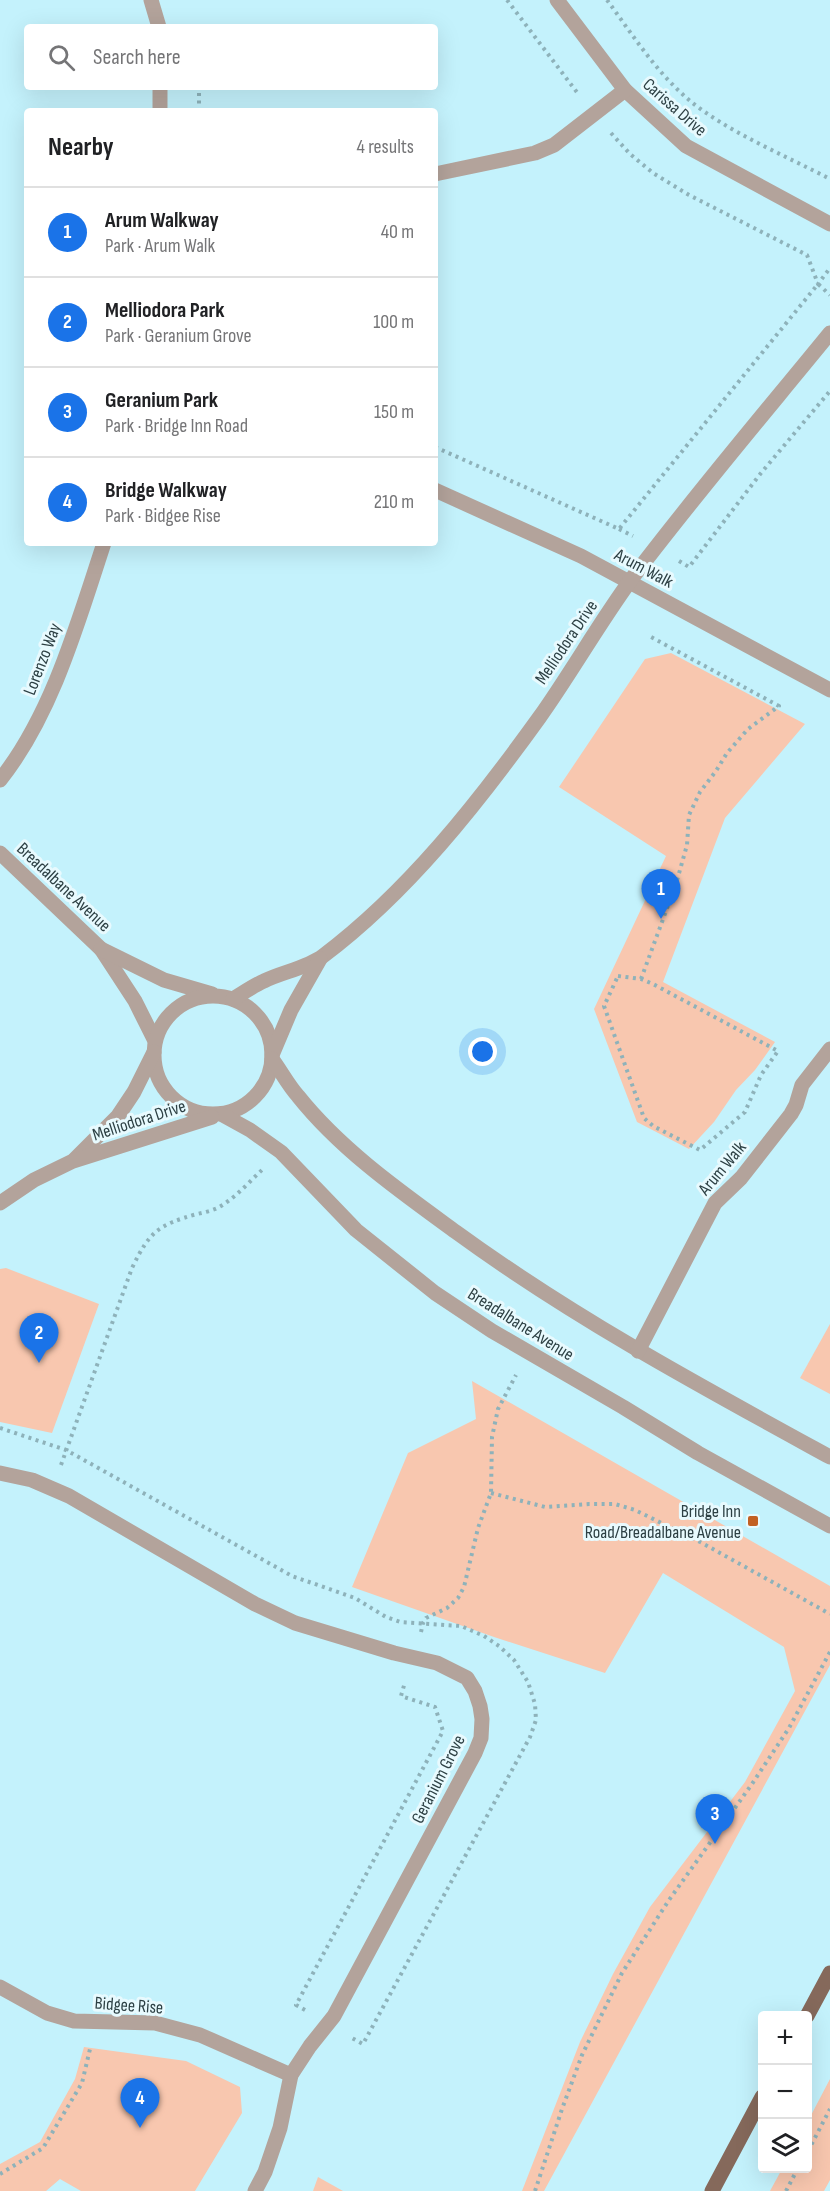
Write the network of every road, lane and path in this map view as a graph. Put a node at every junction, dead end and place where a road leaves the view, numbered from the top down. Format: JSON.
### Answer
{"nodes":[{"id":1,"x":151,"y":0,"type":"edge"},
{"id":2,"x":556,"y":0,"type":"edge"},
{"id":3,"x":607,"y":0,"type":"edge"},
{"id":4,"x":158,"y":24,"type":"edge"},
{"id":5,"x":160,"y":90,"type":"edge"},
{"id":6,"x":199,"y":90,"type":"edge"},
{"id":7,"x":626,"y":90,"type":"junction"},
{"id":8,"x":160,"y":108,"type":"edge"},
{"id":9,"x":199,"y":108,"type":"edge"},
{"id":10,"x":438,"y":173,"type":"edge"},
{"id":11,"x":830,"y":179,"type":"edge"},
{"id":12,"x":830,"y":224,"type":"edge"},
{"id":13,"x":830,"y":295,"type":"edge"},
{"id":14,"x":830,"y":333,"type":"edge"},
{"id":15,"x":438,"y":448,"type":"edge"},
{"id":16,"x":438,"y":491,"type":"edge"},
{"id":17,"x":103,"y":546,"type":"edge"},
{"id":18,"x":630,"y":582,"type":"junction"},
{"id":19,"x":651,"y":637,"type":"dead end"},
{"id":20,"x":830,"y":690,"type":"edge"},
{"id":21,"x":0,"y":780,"type":"edge"},
{"id":22,"x":0,"y":853,"type":"edge"},
{"id":23,"x":101,"y":949,"type":"junction"},
{"id":24,"x":320,"y":959,"type":"junction"},
{"id":25,"x":641,"y":979,"type":"junction"},
{"id":26,"x":227,"y":998,"type":"junction"},
{"id":27,"x":154,"y":1047,"type":"junction"},
{"id":28,"x":830,"y":1049,"type":"edge"},
{"id":29,"x":272,"y":1057,"type":"junction"},
{"id":30,"x":219,"y":1115,"type":"junction"},
{"id":31,"x":280,"y":1152,"type":"junction"},
{"id":32,"x":73,"y":1161,"type":"junction"},
{"id":33,"x":0,"y":1203,"type":"edge"},
{"id":34,"x":638,"y":1351,"type":"junction"},
{"id":35,"x":527,"y":1353,"type":"junction"},
{"id":36,"x":0,"y":1428,"type":"edge"},
{"id":37,"x":66,"y":1449,"type":"junction"},
{"id":38,"x":830,"y":1457,"type":"edge"},
{"id":39,"x":0,"y":1473,"type":"edge"},
{"id":40,"x":53,"y":1489,"type":"junction"},
{"id":41,"x":491,"y":1493,"type":"junction"},
{"id":42,"x":830,"y":1526,"type":"edge"},
{"id":43,"x":830,"y":1614,"type":"edge"},
{"id":44,"x":830,"y":1652,"type":"edge"},
{"id":45,"x":830,"y":1972,"type":"edge"},
{"id":46,"x":0,"y":1987,"type":"edge"},
{"id":47,"x":810,"y":2011,"type":"edge"},
{"id":48,"x":97,"y":2022,"type":"junction"},
{"id":49,"x":291,"y":2075,"type":"junction"},
{"id":50,"x":758,"y":2105,"type":"edge"},
{"id":51,"x":830,"y":2109,"type":"edge"},
{"id":52,"x":812,"y":2142,"type":"edge"},
{"id":53,"x":796,"y":2173,"type":"edge"},
{"id":54,"x":0,"y":2174,"type":"edge"},
{"id":55,"x":255,"y":2191,"type":"edge"},
{"id":56,"x":535,"y":2191,"type":"edge"},
{"id":57,"x":711,"y":2191,"type":"edge"},
{"id":58,"x":786,"y":2191,"type":"edge"}],
"edges":[{"from":1,"to":4,"type":"street"},
{"from":2,"to":7,"type":"street","name":"Carissa Drive"},
{"from":3,"to":11,"type":"path"},
{"from":5,"to":8,"type":"street"},
{"from":6,"to":9,"type":"path"},
{"from":7,"to":10,"type":"street"},
{"from":7,"to":12,"type":"street","name":"Carissa Drive"},
{"from":13,"to":15,"type":"path"},
{"from":14,"to":18,"type":"street","name":"Melliodora Drive"},
{"from":16,"to":18,"type":"street","name":"Arum Walk"},
{"from":17,"to":21,"type":"street","name":"Lorenzo Way"},
{"from":18,"to":20,"type":"street","name":"Arum Walk"},
{"from":18,"to":24,"type":"street","name":"Melliodora Drive"},
{"from":19,"to":25,"type":"path"},
{"from":22,"to":23,"type":"street","name":"Breadalbane Avenue"},
{"from":23,"to":26,"type":"street","name":"Breadalbane Avenue"},
{"from":23,"to":27,"type":"street","name":"Breadalbane Avenue"},
{"from":24,"to":26,"type":"street","name":"Melliodora Drive"},
{"from":24,"to":29,"type":"street","name":"Melliodora Drive"},
{"from":25,"to":25,"type":"path"},
{"from":26,"to":27,"type":"street"},
{"from":26,"to":29,"type":"street"},
{"from":27,"to":30,"type":"street"},
{"from":27,"to":32,"type":"street","name":"Melliodora Drive"},
{"from":28,"to":34,"type":"street","name":"Arum Walk"},
{"from":29,"to":30,"type":"street"},
{"from":29,"to":34,"type":"street","name":"Breadalbane Avenue"},
{"from":30,"to":31,"type":"street","name":"Breadalbane Avenue"},
{"from":30,"to":32,"type":"street","name":"Melliodora Drive"},
{"from":31,"to":35,"type":"street","name":"Breadalbane Avenue"},
{"from":31,"to":37,"type":"path"},
{"from":32,"to":33,"type":"street","name":"Melliodora Drive"},
{"from":34,"to":38,"type":"street","name":"Breadalbane Avenue"},
{"from":35,"to":41,"type":"path"},
{"from":35,"to":42,"type":"street","name":"Breadalbane Avenue"},
{"from":36,"to":37,"type":"path"},
{"from":37,"to":40,"type":"path"},
{"from":37,"to":41,"type":"path"},
{"from":39,"to":40,"type":"street","name":"Geranium Grove"},
{"from":40,"to":49,"type":"street","name":"Geranium Grove"},
{"from":41,"to":43,"type":"path"},
{"from":44,"to":56,"type":"path"},
{"from":45,"to":47,"type":"main road"},
{"from":46,"to":48,"type":"street","name":"Bidgee Rise"},
{"from":48,"to":49,"type":"street","name":"Bidgee Rise"},
{"from":48,"to":54,"type":"path"},
{"from":49,"to":55,"type":"street","name":"Geranium Grove"},
{"from":50,"to":57,"type":"main road"},
{"from":51,"to":52,"type":"path"},
{"from":53,"to":58,"type":"path"}]}
